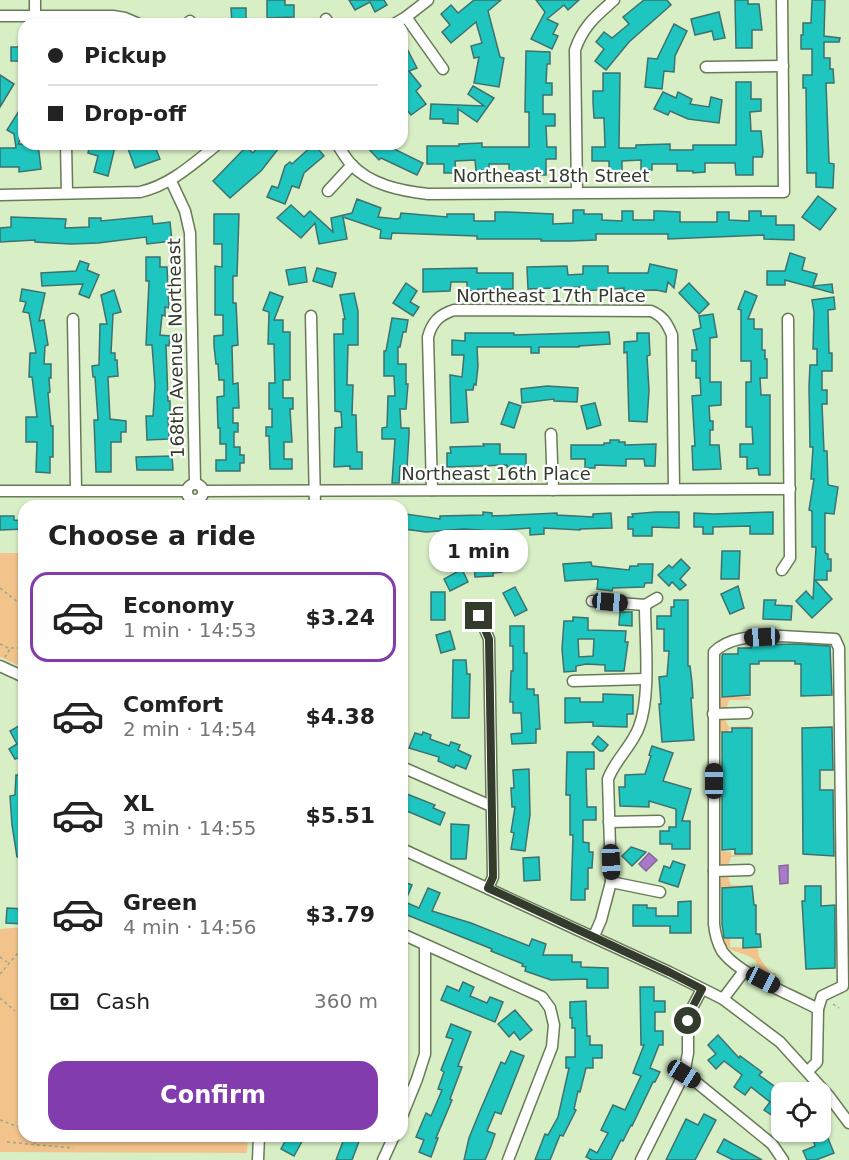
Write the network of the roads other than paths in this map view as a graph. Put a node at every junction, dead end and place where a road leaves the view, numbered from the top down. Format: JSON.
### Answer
{"nodes":[{"id":1,"x":35,"y":0,"type":"edge"},
{"id":2,"x":428,"y":0,"type":"edge"},
{"id":3,"x":614,"y":0,"type":"edge"},
{"id":4,"x":782,"y":0,"type":"edge"},
{"id":5,"x":35,"y":15,"type":"junction"},
{"id":6,"x":0,"y":16,"type":"edge"},
{"id":7,"x":406,"y":17,"type":"edge"},
{"id":8,"x":125,"y":18,"type":"edge"},
{"id":9,"x":408,"y":20,"type":"edge"},
{"id":10,"x":783,"y":66,"type":"junction"},
{"id":11,"x":706,"y":67,"type":"dead end"},
{"id":12,"x":443,"y":69,"type":"dead end"},
{"id":13,"x":66,"y":150,"type":"edge"},
{"id":14,"x":211,"y":150,"type":"edge"},
{"id":15,"x":341,"y":150,"type":"edge"},
{"id":16,"x":352,"y":165,"type":"junction"},
{"id":17,"x":171,"y":181,"type":"junction"},
{"id":18,"x":328,"y":191,"type":"dead end"},
{"id":19,"x":577,"y":192,"type":"junction"},
{"id":20,"x":67,"y":193,"type":"junction"},
{"id":21,"x":0,"y":195,"type":"edge"},
{"id":22,"x":311,"y":316,"type":"dead end"},
{"id":23,"x":73,"y":319,"type":"dead end"},
{"id":24,"x":788,"y":319,"type":"dead end"},
{"id":25,"x":551,"y":435,"type":"dead end"},
{"id":26,"x":191,"y":487,"type":"junction"},
{"id":27,"x":674,"y":489,"type":"junction"},
{"id":28,"x":790,"y":489,"type":"junction"},
{"id":29,"x":76,"y":490,"type":"junction"},
{"id":30,"x":432,"y":490,"type":"junction"},
{"id":31,"x":553,"y":490,"type":"junction"},
{"id":32,"x":0,"y":491,"type":"edge"},
{"id":33,"x":203,"y":491,"type":"junction"},
{"id":34,"x":315,"y":491,"type":"junction"},
{"id":35,"x":192,"y":500,"type":"edge"},
{"id":36,"x":198,"y":500,"type":"edge"},
{"id":37,"x":315,"y":500,"type":"edge"},
{"id":38,"x":782,"y":570,"type":"dead end"},
{"id":39,"x":657,"y":598,"type":"dead end"},
{"id":40,"x":592,"y":601,"type":"dead end"},
{"id":41,"x":645,"y":605,"type":"junction"},
{"id":42,"x":479,"y":616,"type":"dead end"},
{"id":43,"x":2,"y":662,"type":"edge"},
{"id":44,"x":18,"y":671,"type":"edge"},
{"id":45,"x":645,"y":680,"type":"junction"},
{"id":46,"x":573,"y":681,"type":"dead end"},
{"id":47,"x":747,"y":713,"type":"dead end"},
{"id":48,"x":713,"y":714,"type":"junction"},
{"id":49,"x":408,"y":770,"type":"edge"},
{"id":50,"x":491,"y":806,"type":"junction"},
{"id":51,"x":659,"y":821,"type":"dead end"},
{"id":52,"x":609,"y":822,"type":"junction"},
{"id":53,"x":408,"y":852,"type":"edge"},
{"id":54,"x":749,"y":870,"type":"dead end"},
{"id":55,"x":714,"y":871,"type":"junction"},
{"id":56,"x":611,"y":882,"type":"junction"},
{"id":57,"x":488,"y":888,"type":"junction"},
{"id":58,"x":660,"y":892,"type":"dead end"},
{"id":59,"x":594,"y":936,"type":"junction"},
{"id":60,"x":408,"y":937,"type":"edge"},
{"id":61,"x":425,"y":945,"type":"junction"},
{"id":62,"x":744,"y":971,"type":"junction"},
{"id":63,"x":702,"y":989,"type":"junction"},
{"id":64,"x":723,"y":999,"type":"junction"},
{"id":65,"x":818,"y":1009,"type":"junction"},
{"id":66,"x":808,"y":1071,"type":"junction"},
{"id":67,"x":684,"y":1074,"type":"junction"},
{"id":68,"x":408,"y":1102,"type":"edge"},
{"id":69,"x":849,"y":1123,"type":"edge"},
{"id":70,"x":259,"y":1142,"type":"edge"},
{"id":71,"x":391,"y":1142,"type":"edge"},
{"id":72,"x":258,"y":1160,"type":"edge"},
{"id":73,"x":383,"y":1160,"type":"edge"},
{"id":74,"x":508,"y":1160,"type":"edge"},
{"id":75,"x":641,"y":1160,"type":"edge"},
{"id":76,"x":783,"y":1160,"type":"edge"}],
"edges":[{"from":1,"to":5,"type":"street"},
{"from":2,"to":7,"type":"street"},
{"from":3,"to":19,"type":"street"},
{"from":4,"to":10,"type":"street"},
{"from":5,"to":6,"type":"street"},
{"from":5,"to":8,"type":"street"},
{"from":9,"to":12,"type":"street"},
{"from":10,"to":11,"type":"street"},
{"from":10,"to":19,"type":"street","name":"Northeast 18th Street"},
{"from":13,"to":20,"type":"street"},
{"from":14,"to":17,"type":"street"},
{"from":15,"to":16,"type":"street","name":"Northeast 18th Street"},
{"from":16,"to":18,"type":"street"},
{"from":16,"to":19,"type":"street","name":"Northeast 18th Street"},
{"from":17,"to":20,"type":"street"},
{"from":17,"to":26,"type":"street","name":"168th Avenue Northeast"},
{"from":20,"to":21,"type":"street"},
{"from":22,"to":34,"type":"street"},
{"from":23,"to":29,"type":"street"},
{"from":24,"to":28,"type":"street"},
{"from":25,"to":31,"type":"street"},
{"from":26,"to":29,"type":"street"},
{"from":26,"to":33,"type":"street"},
{"from":26,"to":35,"type":"street"},
{"from":27,"to":28,"type":"street","name":"Northeast 16th Place"},
{"from":27,"to":30,"type":"street","name":"Northeast 17th Place"},
{"from":27,"to":31,"type":"street","name":"Northeast 16th Place"},
{"from":28,"to":38,"type":"street"},
{"from":29,"to":32,"type":"street"},
{"from":30,"to":31,"type":"street","name":"Northeast 16th Place"},
{"from":30,"to":34,"type":"street","name":"Northeast 16th Place"},
{"from":33,"to":34,"type":"street","name":"Northeast 16th Place"},
{"from":33,"to":36,"type":"street"},
{"from":34,"to":37,"type":"street"},
{"from":39,"to":41,"type":"street"},
{"from":40,"to":41,"type":"street"},
{"from":41,"to":45,"type":"street"},
{"from":42,"to":50,"type":"street"},
{"from":43,"to":44,"type":"street"},
{"from":45,"to":46,"type":"street"},
{"from":45,"to":52,"type":"street"},
{"from":47,"to":48,"type":"street"},
{"from":48,"to":55,"type":"street"},
{"from":48,"to":65,"type":"street"},
{"from":49,"to":50,"type":"street"},
{"from":50,"to":57,"type":"street"},
{"from":51,"to":52,"type":"street"},
{"from":52,"to":56,"type":"street"},
{"from":53,"to":57,"type":"street"},
{"from":54,"to":55,"type":"street"},
{"from":55,"to":62,"type":"street"},
{"from":56,"to":58,"type":"street"},
{"from":56,"to":59,"type":"street"},
{"from":57,"to":59,"type":"street"},
{"from":59,"to":63,"type":"street"},
{"from":60,"to":61,"type":"street"},
{"from":61,"to":68,"type":"street"},
{"from":61,"to":74,"type":"street"},
{"from":62,"to":64,"type":"street"},
{"from":62,"to":65,"type":"street"},
{"from":63,"to":64,"type":"street"},
{"from":63,"to":67,"type":"street"},
{"from":64,"to":66,"type":"street"},
{"from":65,"to":66,"type":"street"},
{"from":66,"to":69,"type":"street"},
{"from":67,"to":75,"type":"street"},
{"from":67,"to":76,"type":"street"},
{"from":70,"to":72,"type":"street"},
{"from":71,"to":73,"type":"street"}]}
